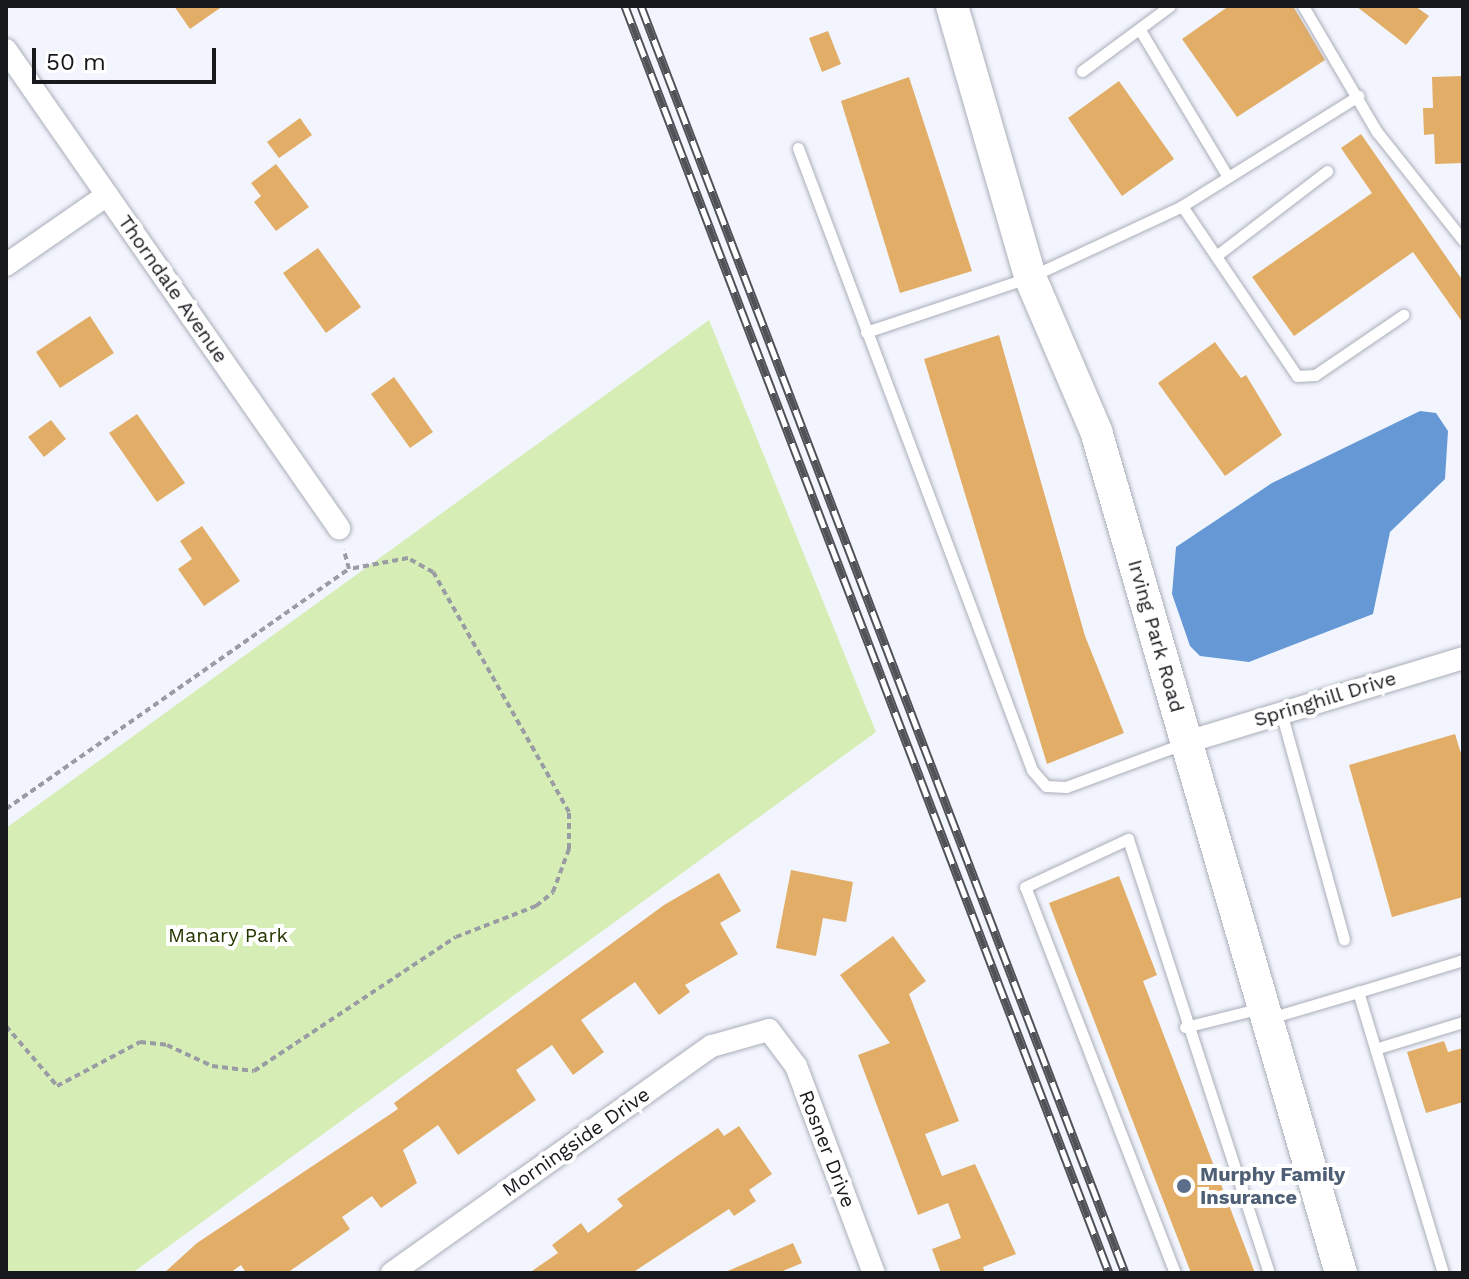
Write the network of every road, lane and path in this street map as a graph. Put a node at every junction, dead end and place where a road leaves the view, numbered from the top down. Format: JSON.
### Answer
{"nodes":[{"id":1,"x":952,"y":6,"type":"edge"},
{"id":2,"x":1170,"y":6,"type":"edge"},
{"id":3,"x":1303,"y":6,"type":"edge"},
{"id":4,"x":1140,"y":30,"type":"junction"},
{"id":5,"x":6,"y":50,"type":"edge"},
{"id":6,"x":1082,"y":71,"type":"dead end"},
{"id":7,"x":1358,"y":96,"type":"junction"},
{"id":8,"x":798,"y":148,"type":"dead end"},
{"id":9,"x":1327,"y":171,"type":"dead end"},
{"id":10,"x":1228,"y":177,"type":"junction"},
{"id":11,"x":107,"y":195,"type":"junction"},
{"id":12,"x":1182,"y":206,"type":"junction"},
{"id":13,"x":1463,"y":240,"type":"edge"},
{"id":14,"x":1216,"y":256,"type":"junction"},
{"id":15,"x":6,"y":265,"type":"edge"},
{"id":16,"x":1030,"y":277,"type":"junction"},
{"id":17,"x":1403,"y":315,"type":"dead end"},
{"id":18,"x":866,"y":332,"type":"junction"},
{"id":19,"x":339,"y":528,"type":"joint"},
{"id":20,"x":349,"y":569,"type":"junction"},
{"id":21,"x":1463,"y":658,"type":"edge"},
{"id":22,"x":1281,"y":712,"type":"junction"},
{"id":23,"x":1187,"y":742,"type":"junction"},
{"id":24,"x":6,"y":809,"type":"edge"},
{"id":25,"x":1344,"y":939,"type":"dead end"},
{"id":26,"x":1463,"y":960,"type":"edge"},
{"id":27,"x":1358,"y":992,"type":"junction"},
{"id":28,"x":1267,"y":1013,"type":"junction"},
{"id":29,"x":1463,"y":1022,"type":"edge"},
{"id":30,"x":6,"y":1026,"type":"edge"},
{"id":31,"x":1185,"y":1027,"type":"junction"},
{"id":32,"x":769,"y":1030,"type":"joint"},
{"id":33,"x":1375,"y":1049,"type":"junction"},
{"id":34,"x":392,"y":1273,"type":"edge"},
{"id":35,"x":874,"y":1273,"type":"edge"},
{"id":36,"x":1175,"y":1273,"type":"edge"},
{"id":37,"x":1269,"y":1273,"type":"edge"},
{"id":38,"x":1341,"y":1273,"type":"edge"},
{"id":39,"x":1443,"y":1273,"type":"edge"}],
"edges":[{"from":1,"to":16,"type":"main road","name":"Irving Park Road"},
{"from":2,"to":4,"type":"lane"},
{"from":3,"to":7,"type":"lane"},
{"from":4,"to":6,"type":"lane"},
{"from":4,"to":10,"type":"lane"},
{"from":5,"to":11,"type":"street","name":"Thorndale Avenue"},
{"from":7,"to":10,"type":"lane"},
{"from":7,"to":13,"type":"lane"},
{"from":8,"to":18,"type":"lane"},
{"from":9,"to":14,"type":"lane"},
{"from":10,"to":12,"type":"lane"},
{"from":11,"to":15,"type":"street"},
{"from":11,"to":19,"type":"street","name":"Thorndale Avenue"},
{"from":12,"to":14,"type":"lane"},
{"from":12,"to":16,"type":"lane"},
{"from":14,"to":17,"type":"lane"},
{"from":16,"to":18,"type":"lane"},
{"from":16,"to":23,"type":"main road","name":"Irving Park Road"},
{"from":18,"to":23,"type":"lane"},
{"from":19,"to":20,"type":"path"},
{"from":20,"to":24,"type":"path"},
{"from":20,"to":30,"type":"path"},
{"from":21,"to":22,"type":"street","name":"Springhill Drive"},
{"from":22,"to":23,"type":"street","name":"Springhill Drive"},
{"from":22,"to":25,"type":"lane"},
{"from":23,"to":28,"type":"main road","name":"Irving Park Road"},
{"from":26,"to":27,"type":"lane"},
{"from":27,"to":28,"type":"lane"},
{"from":27,"to":33,"type":"lane"},
{"from":28,"to":31,"type":"lane"},
{"from":28,"to":38,"type":"main road","name":"Irving Park Road"},
{"from":29,"to":33,"type":"lane"},
{"from":31,"to":36,"type":"lane"},
{"from":31,"to":37,"type":"lane"},
{"from":32,"to":34,"type":"street","name":"Morningside Drive"},
{"from":32,"to":35,"type":"street","name":"Rosner Drive"},
{"from":33,"to":39,"type":"lane"}]}
